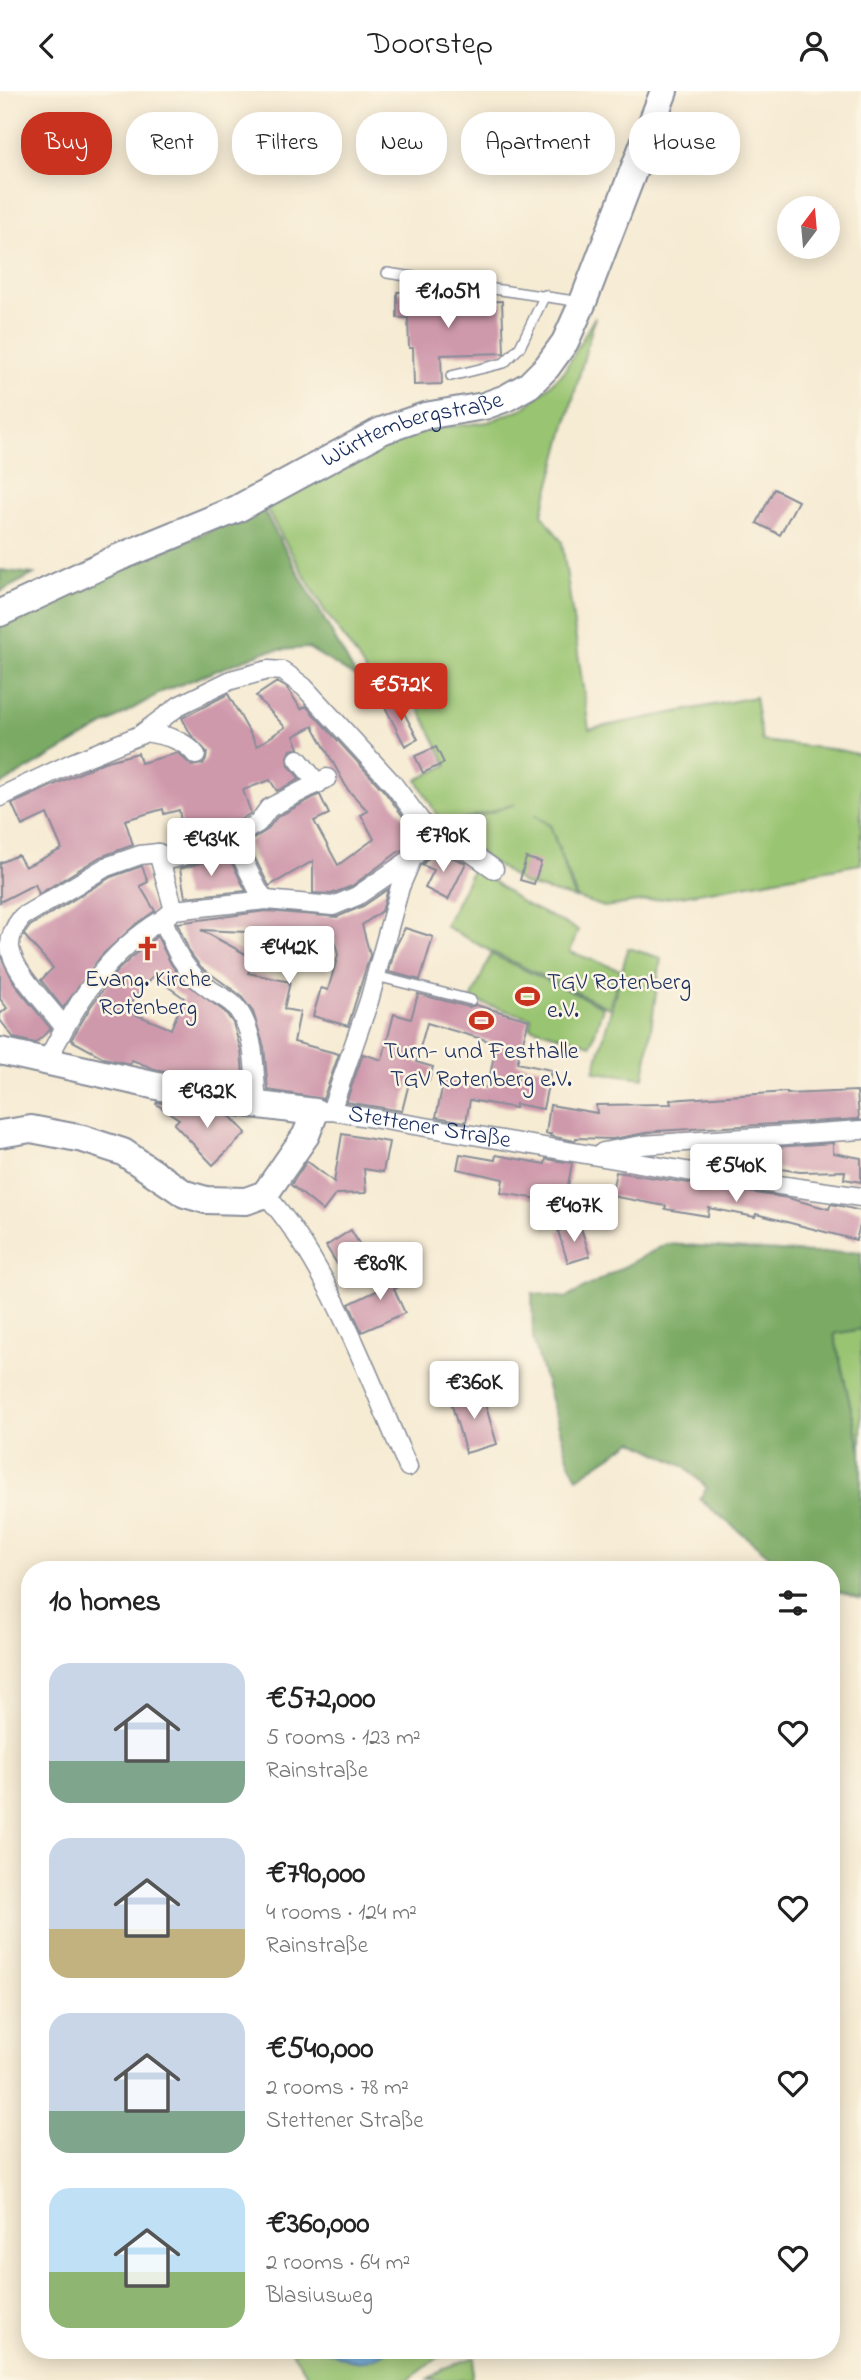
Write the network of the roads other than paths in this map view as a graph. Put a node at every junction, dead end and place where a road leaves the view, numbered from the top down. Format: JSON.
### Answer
{"nodes":[{"id":1,"x":664,"y":91,"type":"edge"},
{"id":2,"x":387,"y":273,"type":"dead end"},
{"id":3,"x":545,"y":295,"type":"junction"},
{"id":4,"x":583,"y":302,"type":"junction"},
{"id":5,"x":451,"y":376,"type":"dead end"},
{"id":6,"x":0,"y":613,"type":"edge"},
{"id":7,"x":145,"y":732,"type":"junction"},
{"id":8,"x":196,"y":755,"type":"dead end"},
{"id":9,"x":298,"y":759,"type":"dead end"},
{"id":10,"x":0,"y":797,"type":"edge"},
{"id":11,"x":432,"y":836,"type":"junction"},
{"id":12,"x":234,"y":842,"type":"junction"},
{"id":13,"x":158,"y":853,"type":"junction"},
{"id":14,"x":412,"y":859,"type":"junction"},
{"id":15,"x":494,"y":869,"type":"dead end"},
{"id":16,"x":266,"y":900,"type":"junction"},
{"id":17,"x":168,"y":915,"type":"junction"},
{"id":18,"x":376,"y":975,"type":"junction"},
{"id":19,"x":471,"y":1000,"type":"dead end"},
{"id":20,"x":64,"y":1027,"type":"junction"},
{"id":21,"x":0,"y":1051,"type":"edge"},
{"id":22,"x":47,"y":1061,"type":"junction"},
{"id":23,"x":257,"y":1104,"type":"junction"},
{"id":24,"x":323,"y":1112,"type":"junction"},
{"id":25,"x":861,"y":1130,"type":"edge"},
{"id":26,"x":0,"y":1134,"type":"edge"},
{"id":27,"x":589,"y":1154,"type":"junction"},
{"id":28,"x":265,"y":1194,"type":"junction"},
{"id":29,"x":861,"y":1197,"type":"edge"},
{"id":30,"x":408,"y":1467,"type":"dead end"}],
"edges":[{"from":1,"to":4,"type":"street","name":"Württembergstraße"},
{"from":2,"to":3,"type":"lane"},
{"from":3,"to":4,"type":"lane"},
{"from":3,"to":5,"type":"lane"},
{"from":4,"to":6,"type":"street","name":"Württembergstraße"},
{"from":7,"to":8,"type":"street"},
{"from":7,"to":10,"type":"street"},
{"from":7,"to":11,"type":"street"},
{"from":9,"to":12,"type":"street"},
{"from":11,"to":14,"type":"street"},
{"from":11,"to":15,"type":"street"},
{"from":12,"to":13,"type":"street"},
{"from":12,"to":16,"type":"street"},
{"from":13,"to":17,"type":"street"},
{"from":13,"to":20,"type":"street"},
{"from":14,"to":16,"type":"street"},
{"from":14,"to":18,"type":"street"},
{"from":16,"to":17,"type":"street"},
{"from":17,"to":20,"type":"street"},
{"from":17,"to":23,"type":"street"},
{"from":18,"to":19,"type":"lane"},
{"from":18,"to":24,"type":"street"},
{"from":20,"to":22,"type":"street"},
{"from":21,"to":22,"type":"street","name":"Stettener Straße"},
{"from":22,"to":23,"type":"street","name":"Stettener Straße"},
{"from":23,"to":24,"type":"street","name":"Stettener Straße"},
{"from":24,"to":27,"type":"street","name":"Stettener Straße"},
{"from":24,"to":28,"type":"street"},
{"from":25,"to":27,"type":"street"},
{"from":26,"to":28,"type":"street"},
{"from":27,"to":29,"type":"street","name":"Stettener Straße"},
{"from":28,"to":30,"type":"street"}]}
